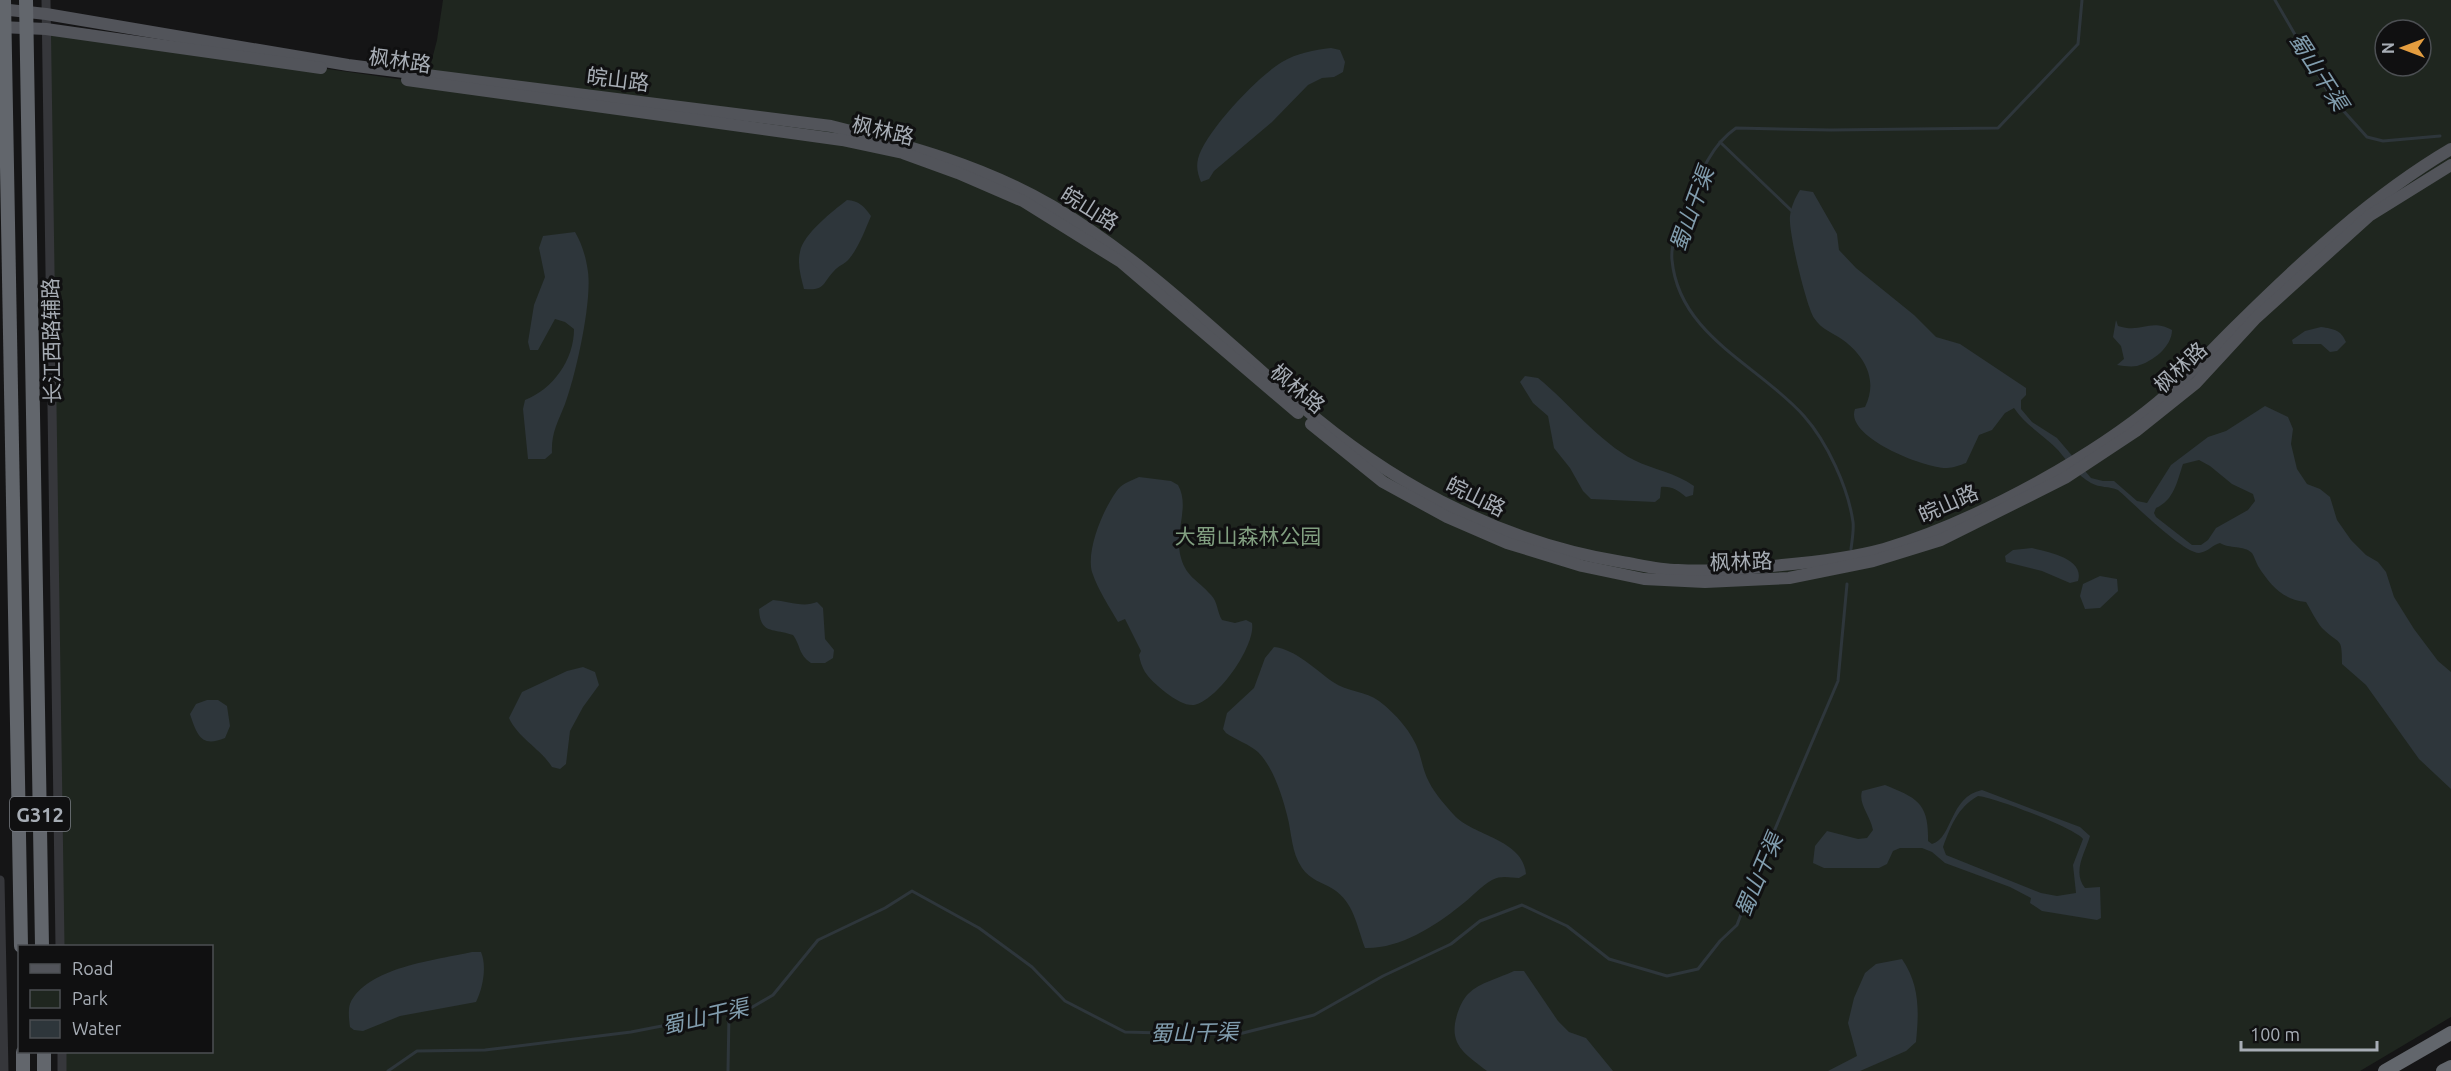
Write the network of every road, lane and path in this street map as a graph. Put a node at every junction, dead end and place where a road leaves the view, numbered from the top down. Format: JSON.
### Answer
{"nodes":[{"id":1,"x":46,"y":0,"type":"edge"},
{"id":2,"x":3,"y":6,"type":"edge"},
{"id":3,"x":26,"y":6,"type":"edge"},
{"id":4,"x":46,"y":14,"type":"junction"},
{"id":5,"x":2,"y":27,"type":"edge"},
{"id":6,"x":27,"y":29,"type":"junction"},
{"id":7,"x":46,"y":30,"type":"junction"},
{"id":8,"x":2451,"y":149,"type":"edge"},
{"id":9,"x":2451,"y":165,"type":"edge"},
{"id":10,"x":2093,"y":454,"type":"junction"},
{"id":11,"x":2063,"y":473,"type":"junction"},
{"id":12,"x":0,"y":880,"type":"edge"},
{"id":13,"x":21,"y":945,"type":"edge"},
{"id":14,"x":42,"y":945,"type":"edge"},
{"id":15,"x":60,"y":945,"type":"edge"},
{"id":16,"x":2451,"y":1033,"type":"edge"},
{"id":17,"x":23,"y":1053,"type":"edge"},
{"id":18,"x":44,"y":1053,"type":"edge"},
{"id":19,"x":62,"y":1053,"type":"edge"},
{"id":20,"x":2451,"y":1067,"type":"edge"},
{"id":21,"x":4,"y":1071,"type":"edge"},
{"id":22,"x":24,"y":1071,"type":"edge"},
{"id":23,"x":44,"y":1071,"type":"edge"},
{"id":24,"x":62,"y":1071,"type":"edge"},
{"id":25,"x":2385,"y":1071,"type":"edge"},
{"id":26,"x":2444,"y":1071,"type":"edge"}],
"edges":[{"from":1,"to":4,"type":"street","name":"长江西路辅路"},
{"from":2,"to":3,"type":"main road","name":"皖山路"},
{"from":2,"to":5,"type":"highway"},
{"from":3,"to":4,"type":"main road","name":"皖山路"},
{"from":3,"to":6,"type":"highway","number":"G312"},
{"from":4,"to":7,"type":"street","name":"长江西路辅路"},
{"from":4,"to":11,"type":"main road","name":"皖山路"},
{"from":5,"to":6,"type":"main road"},
{"from":5,"to":13,"type":"highway"},
{"from":6,"to":7,"type":"main road","name":"枫林路"},
{"from":6,"to":14,"type":"highway","number":"G312"},
{"from":7,"to":11,"type":"main road","name":"枫林路"},
{"from":7,"to":15,"type":"street","name":"长江西路辅路"},
{"from":8,"to":10,"type":"main road","name":"枫林路"},
{"from":9,"to":10,"type":"main road","name":"枫林路"},
{"from":10,"to":11,"type":"main road","name":"枫林路"},
{"from":12,"to":21,"type":"street"},
{"from":16,"to":25,"type":"highway"},
{"from":17,"to":22,"type":"highway"},
{"from":18,"to":23,"type":"highway"},
{"from":19,"to":24,"type":"street"},
{"from":20,"to":26,"type":"highway"}]}
